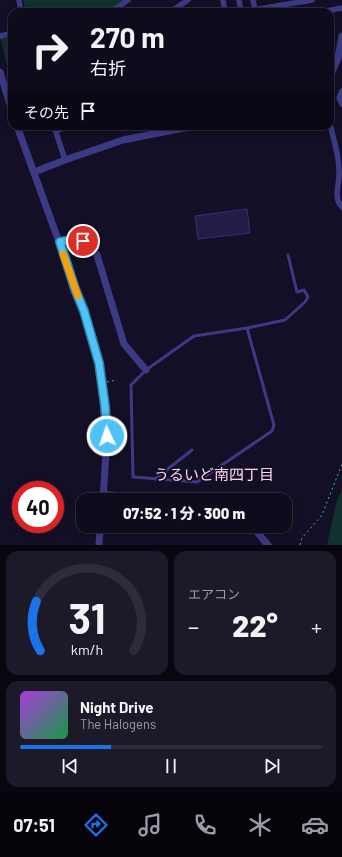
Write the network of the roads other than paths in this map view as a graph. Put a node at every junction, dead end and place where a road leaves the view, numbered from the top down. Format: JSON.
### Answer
{"nodes":[{"id":1,"x":128,"y":0,"type":"edge"},
{"id":2,"x":188,"y":0,"type":"edge"},
{"id":3,"x":308,"y":0,"type":"edge"},
{"id":4,"x":280,"y":3,"type":"edge"},
{"id":5,"x":118,"y":8,"type":"edge"},
{"id":6,"x":176,"y":8,"type":"edge"},
{"id":7,"x":262,"y":8,"type":"edge"},
{"id":8,"x":342,"y":36,"type":"edge"},
{"id":9,"x":334,"y":68,"type":"edge"},
{"id":10,"x":0,"y":72,"type":"edge"},
{"id":11,"x":342,"y":91,"type":"edge"},
{"id":12,"x":8,"y":98,"type":"edge"},
{"id":13,"x":342,"y":104,"type":"edge"},
{"id":14,"x":18,"y":130,"type":"edge"},
{"id":15,"x":56,"y":130,"type":"edge"},
{"id":16,"x":174,"y":130,"type":"edge"},
{"id":17,"x":331,"y":130,"type":"edge"},
{"id":18,"x":65,"y":160,"type":"junction"},
{"id":19,"x":34,"y":172,"type":"junction"},
{"id":20,"x":342,"y":207,"type":"edge"},
{"id":21,"x":60,"y":242,"type":"junction"},
{"id":22,"x":288,"y":255,"type":"dead end"},
{"id":23,"x":247,"y":328,"type":"junction"},
{"id":24,"x":146,"y":370,"type":"junction"},
{"id":25,"x":192,"y":450,"type":"dead end"},
{"id":26,"x":155,"y":479,"type":"junction"},
{"id":27,"x":103,"y":493,"type":"edge"},
{"id":28,"x":100,"y":533,"type":"edge"},
{"id":29,"x":258,"y":533,"type":"edge"},
{"id":30,"x":99,"y":545,"type":"edge"},
{"id":31,"x":268,"y":545,"type":"edge"}],
"edges":[{"from":1,"to":5,"type":"street"},
{"from":2,"to":6,"type":"street"},
{"from":3,"to":4,"type":"street"},
{"from":4,"to":7,"type":"street"},
{"from":8,"to":9,"type":"street"},
{"from":10,"to":12,"type":"street"},
{"from":11,"to":13,"type":"street"},
{"from":14,"to":19,"type":"street"},
{"from":15,"to":18,"type":"street"},
{"from":16,"to":18,"type":"street"},
{"from":17,"to":20,"type":"street"},
{"from":18,"to":19,"type":"street"},
{"from":19,"to":21,"type":"street"},
{"from":21,"to":24,"type":"street"},
{"from":21,"to":27,"type":"street"},
{"from":22,"to":23,"type":"lane"},
{"from":23,"to":24,"type":"lane"},
{"from":23,"to":26,"type":"lane"},
{"from":24,"to":26,"type":"lane"},
{"from":25,"to":26,"type":"lane"},
{"from":28,"to":30,"type":"street"},
{"from":29,"to":31,"type":"street"}]}
